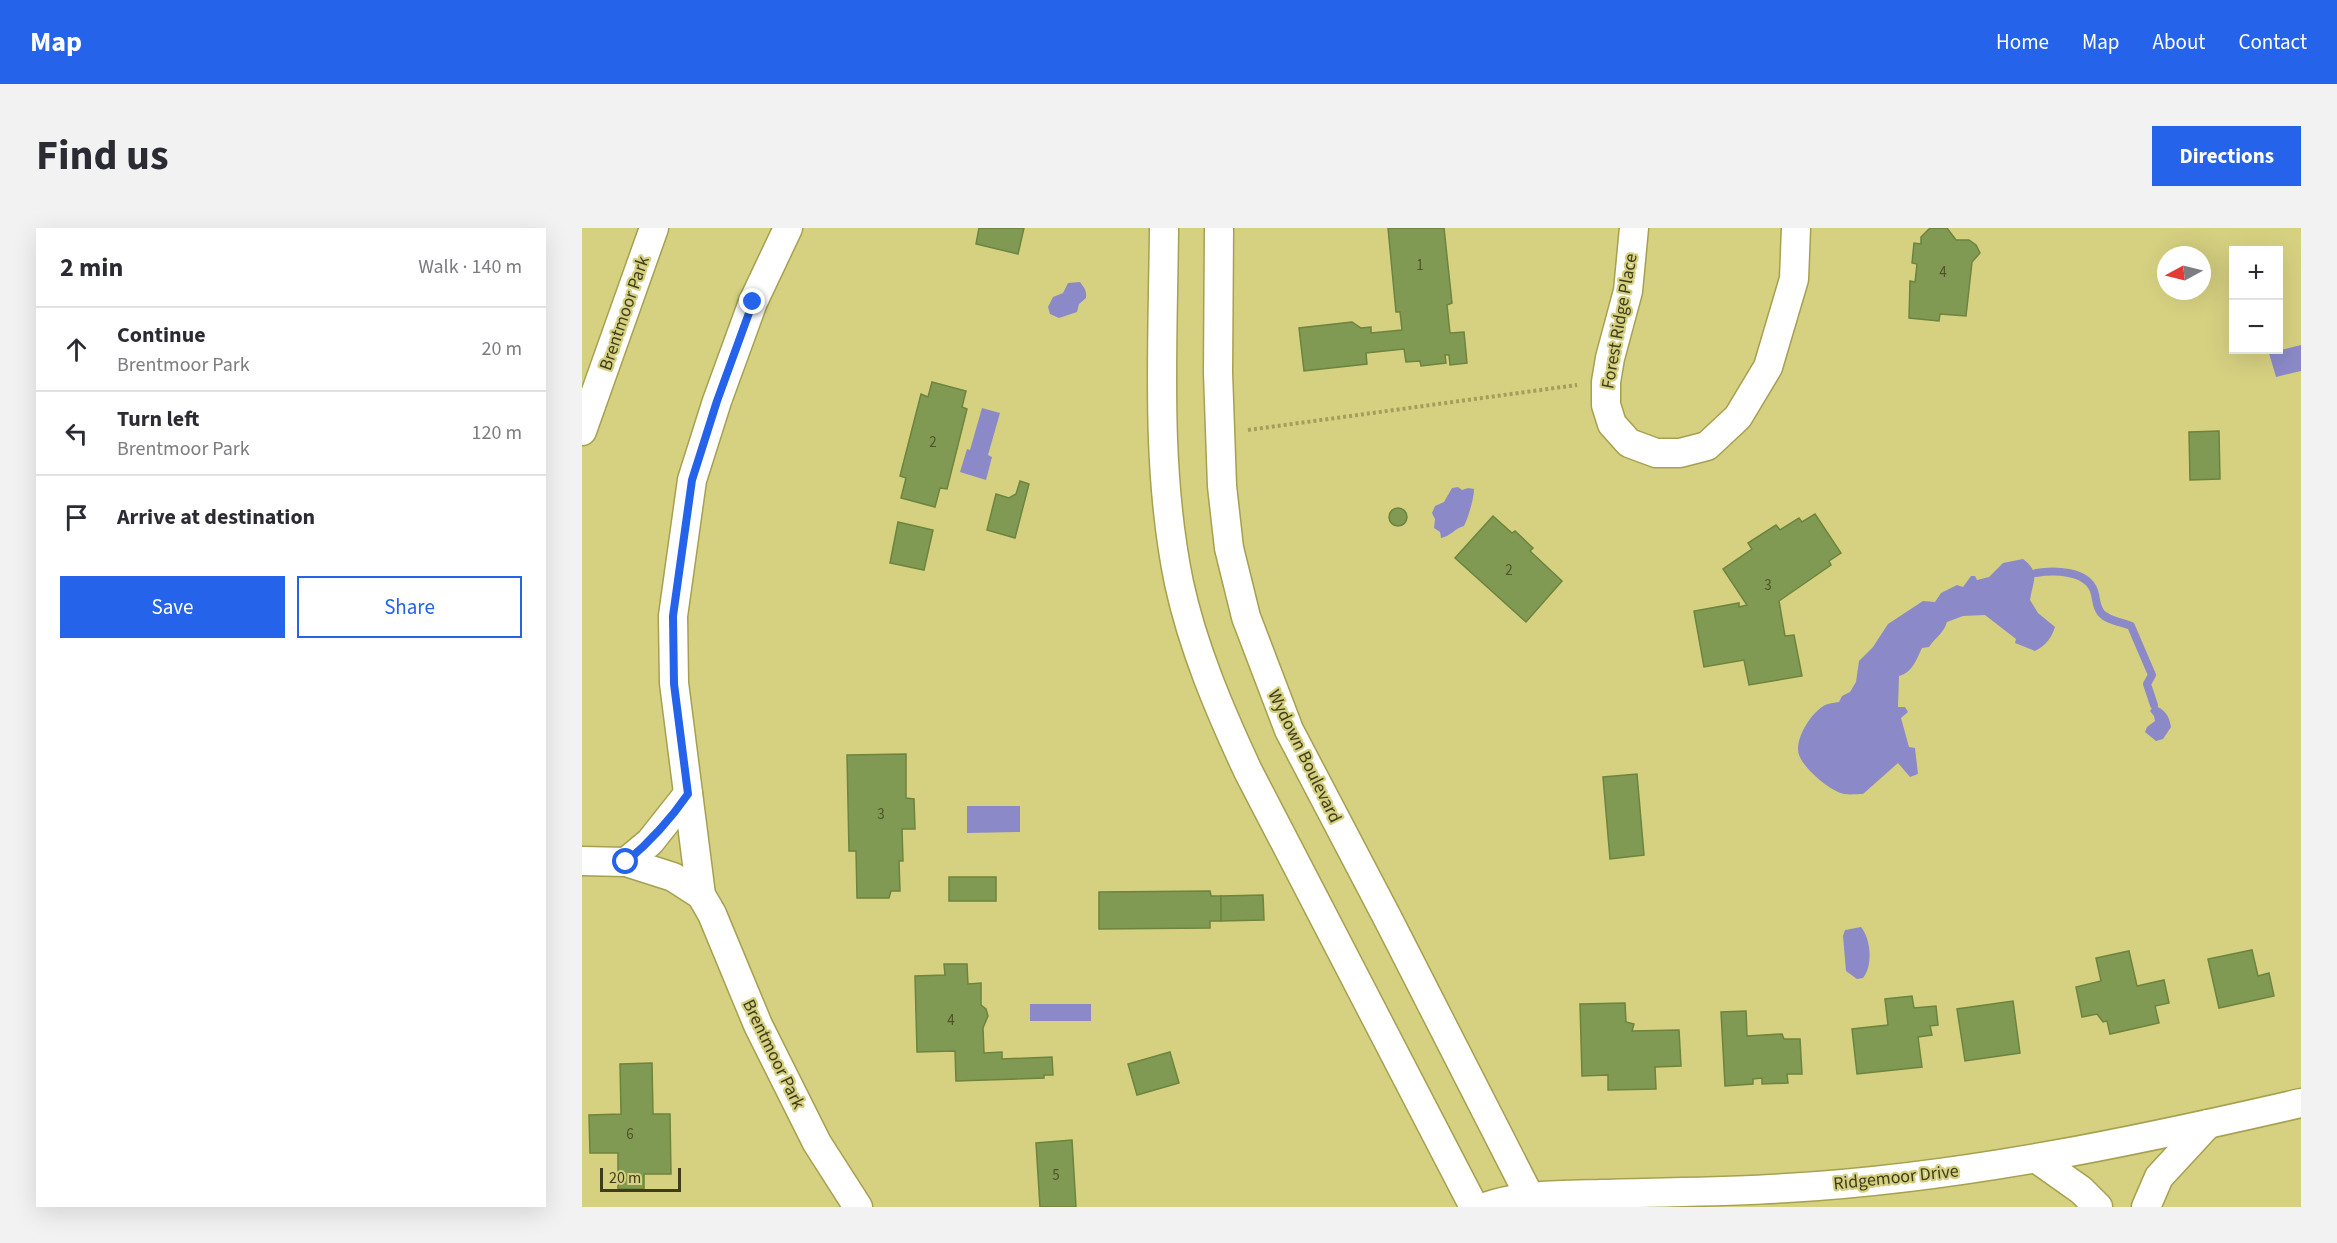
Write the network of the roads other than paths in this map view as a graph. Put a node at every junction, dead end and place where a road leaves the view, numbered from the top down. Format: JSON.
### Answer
{"nodes":[{"id":1,"x":654,"y":228,"type":"edge"},
{"id":2,"x":788,"y":228,"type":"edge"},
{"id":3,"x":1164,"y":228,"type":"edge"},
{"id":4,"x":1219,"y":228,"type":"edge"},
{"id":5,"x":1634,"y":228,"type":"edge"},
{"id":6,"x":1796,"y":228,"type":"edge"},
{"id":7,"x":582,"y":431,"type":"edge"},
{"id":8,"x":688,"y":794,"type":"junction"},
{"id":9,"x":582,"y":861,"type":"edge"},
{"id":10,"x":626,"y":862,"type":"junction"},
{"id":11,"x":701,"y":895,"type":"junction"},
{"id":12,"x":2301,"y":1103,"type":"edge"},
{"id":13,"x":2208,"y":1124,"type":"junction"},
{"id":14,"x":2037,"y":1159,"type":"junction"},
{"id":15,"x":1532,"y":1202,"type":"edge"},
{"id":16,"x":858,"y":1207,"type":"edge"},
{"id":17,"x":1474,"y":1207,"type":"edge"},
{"id":18,"x":1485,"y":1207,"type":"edge"},
{"id":19,"x":2098,"y":1207,"type":"edge"},
{"id":20,"x":2145,"y":1207,"type":"edge"}],
"edges":[{"from":1,"to":7,"type":"street","name":"Brentmoor Park"},
{"from":2,"to":8,"type":"street","name":"Brentmoor Park"},
{"from":3,"to":17,"type":"street"},
{"from":4,"to":15,"type":"street","name":"Wydown Boulevard"},
{"from":5,"to":6,"type":"street","name":"Forest Ridge Place"},
{"from":8,"to":10,"type":"street"},
{"from":8,"to":11,"type":"street","name":"Brentmoor Park"},
{"from":9,"to":10,"type":"street","name":"Brentmoor Park"},
{"from":10,"to":11,"type":"street","name":"Brentmoor Park"},
{"from":11,"to":16,"type":"street","name":"Brentmoor Park"},
{"from":12,"to":13,"type":"street","name":"Ridgemoor Drive"},
{"from":13,"to":14,"type":"street","name":"Ridgemoor Drive"},
{"from":13,"to":20,"type":"street"},
{"from":14,"to":15,"type":"street","name":"Ridgemoor Drive"},
{"from":14,"to":19,"type":"street"},
{"from":15,"to":18,"type":"street","name":"Ridgemoor Drive"}]}
